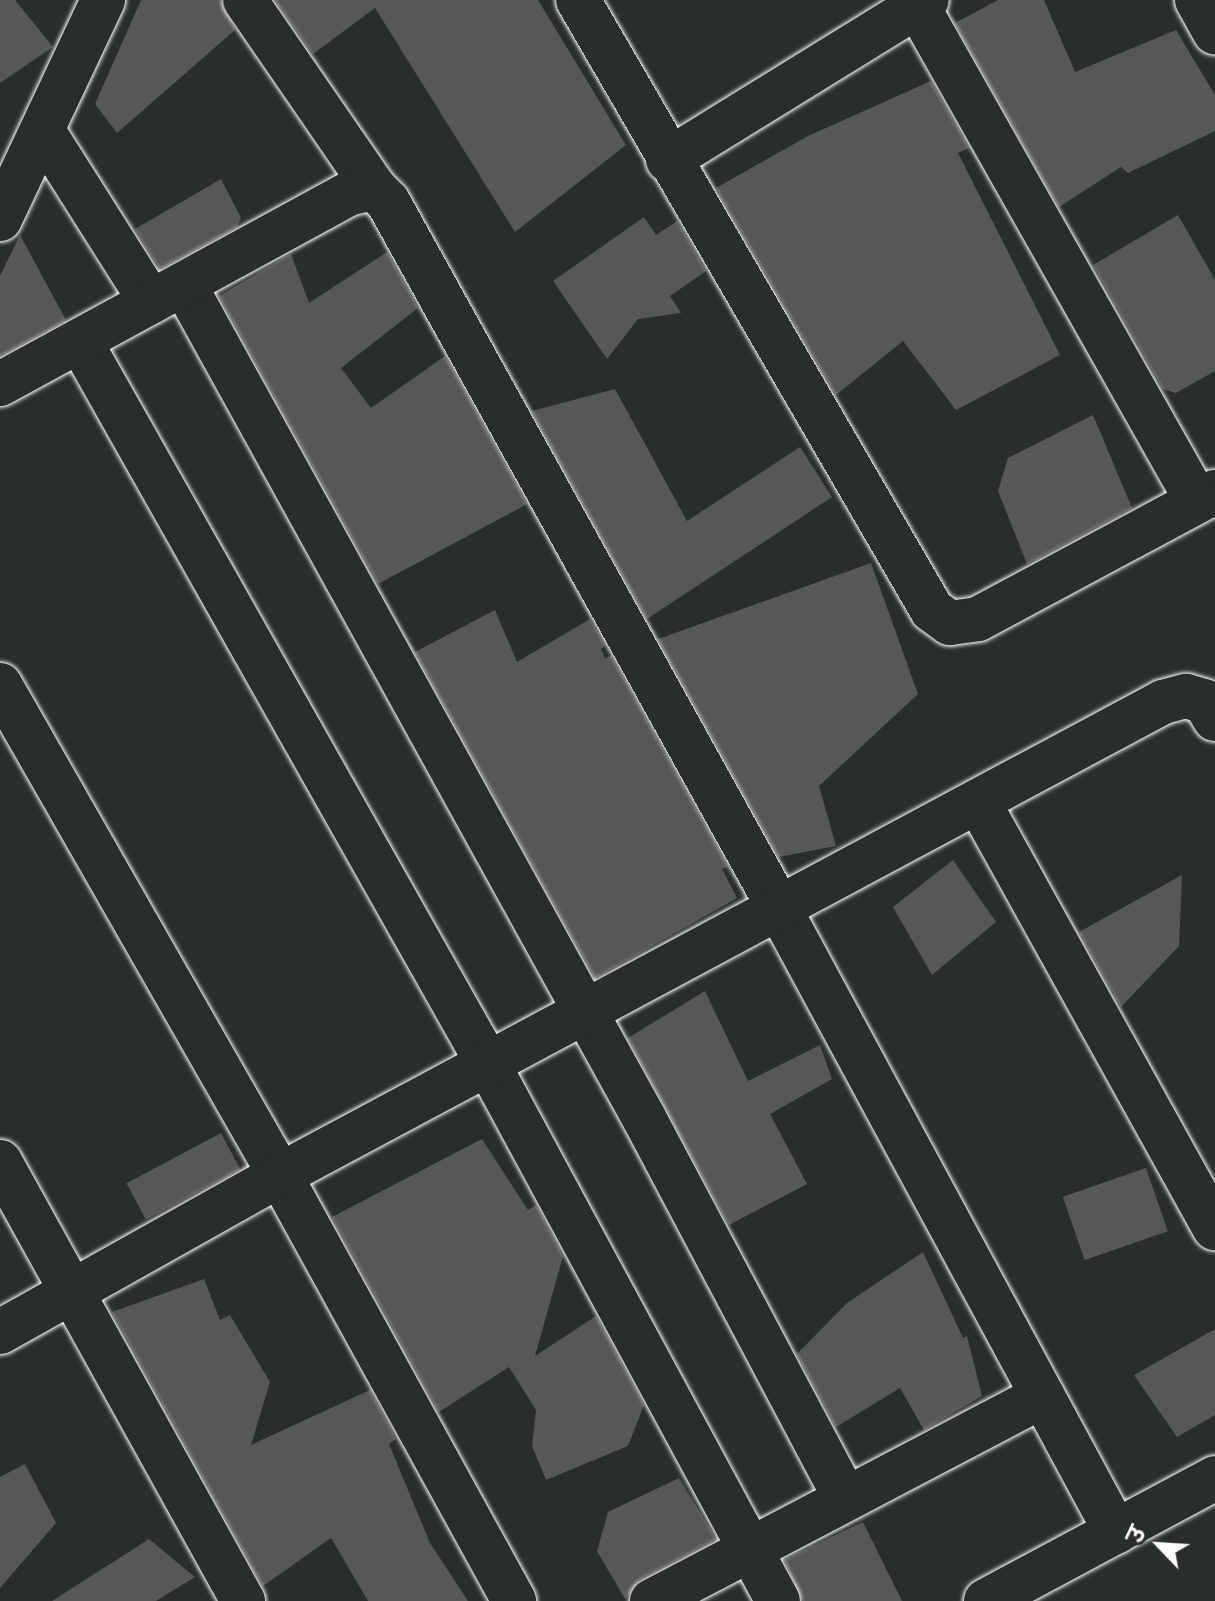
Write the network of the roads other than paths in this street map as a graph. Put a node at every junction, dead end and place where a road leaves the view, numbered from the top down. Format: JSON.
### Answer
{"nodes":[{"id":1,"x":103,"y":0,"type":"edge"},
{"id":2,"x":245,"y":0,"type":"edge"},
{"id":3,"x":578,"y":0,"type":"edge"},
{"id":4,"x":1197,"y":0,"type":"edge"},
{"id":5,"x":919,"y":2,"type":"edge"},
{"id":6,"x":1215,"y":32,"type":"edge"},
{"id":7,"x":43,"y":131,"type":"junction"},
{"id":8,"x":668,"y":160,"type":"junction"},
{"id":9,"x":374,"y":188,"type":"junction"},
{"id":10,"x":0,"y":219,"type":"edge"},
{"id":11,"x":167,"y":293,"type":"junction"},
{"id":12,"x":80,"y":341,"type":"junction"},
{"id":13,"x":0,"y":384,"type":"edge"},
{"id":14,"x":1206,"y":496,"type":"edge"},
{"id":15,"x":0,"y":685,"type":"edge"},
{"id":16,"x":1215,"y":719,"type":"edge"},
{"id":17,"x":979,"y":803,"type":"junction"},
{"id":18,"x":779,"y":908,"type":"junction"},
{"id":19,"x":586,"y":1012,"type":"junction"},
{"id":20,"x":488,"y":1064,"type":"junction"},
{"id":21,"x":0,"y":1162,"type":"edge"},
{"id":22,"x":280,"y":1175,"type":"junction"},
{"id":23,"x":1215,"y":1228,"type":"edge"},
{"id":24,"x":71,"y":1292,"type":"junction"},
{"id":25,"x":0,"y":1332,"type":"edge"},
{"id":26,"x":1042,"y":1396,"type":"junction"},
{"id":27,"x":1215,"y":1478,"type":"edge"},
{"id":28,"x":846,"y":1499,"type":"junction"},
{"id":29,"x":1116,"y":1532,"type":"junction"},
{"id":30,"x":750,"y":1550,"type":"junction"},
{"id":31,"x":1041,"y":1588,"type":"edge"},
{"id":32,"x":243,"y":1601,"type":"edge"},
{"id":33,"x":514,"y":1601,"type":"edge"},
{"id":34,"x":652,"y":1601,"type":"edge"},
{"id":35,"x":778,"y":1601,"type":"edge"},
{"id":36,"x":986,"y":1601,"type":"edge"}],
"edges":[{"from":1,"to":7,"type":"street"},
{"from":2,"to":9,"type":"street"},
{"from":3,"to":8,"type":"street"},
{"from":4,"to":6,"type":"street"},
{"from":5,"to":8,"type":"street"},
{"from":5,"to":14,"type":"street"},
{"from":7,"to":10,"type":"street"},
{"from":7,"to":11,"type":"street"},
{"from":8,"to":14,"type":"street"},
{"from":9,"to":11,"type":"street"},
{"from":9,"to":18,"type":"street"},
{"from":11,"to":12,"type":"street"},
{"from":11,"to":19,"type":"street"},
{"from":12,"to":13,"type":"street"},
{"from":12,"to":20,"type":"street"},
{"from":15,"to":22,"type":"street"},
{"from":16,"to":17,"type":"street"},
{"from":17,"to":18,"type":"street"},
{"from":17,"to":23,"type":"street"},
{"from":18,"to":19,"type":"street"},
{"from":18,"to":26,"type":"street"},
{"from":19,"to":20,"type":"street"},
{"from":19,"to":28,"type":"street"},
{"from":20,"to":22,"type":"street"},
{"from":20,"to":30,"type":"street"},
{"from":21,"to":24,"type":"street"},
{"from":22,"to":24,"type":"street"},
{"from":22,"to":33,"type":"street"},
{"from":24,"to":25,"type":"street"},
{"from":24,"to":32,"type":"street"},
{"from":26,"to":28,"type":"street"},
{"from":26,"to":29,"type":"street"},
{"from":27,"to":29,"type":"street"},
{"from":28,"to":30,"type":"street"},
{"from":29,"to":31,"type":"street"},
{"from":30,"to":34,"type":"street"},
{"from":30,"to":35,"type":"street"},
{"from":31,"to":36,"type":"street"}]}
